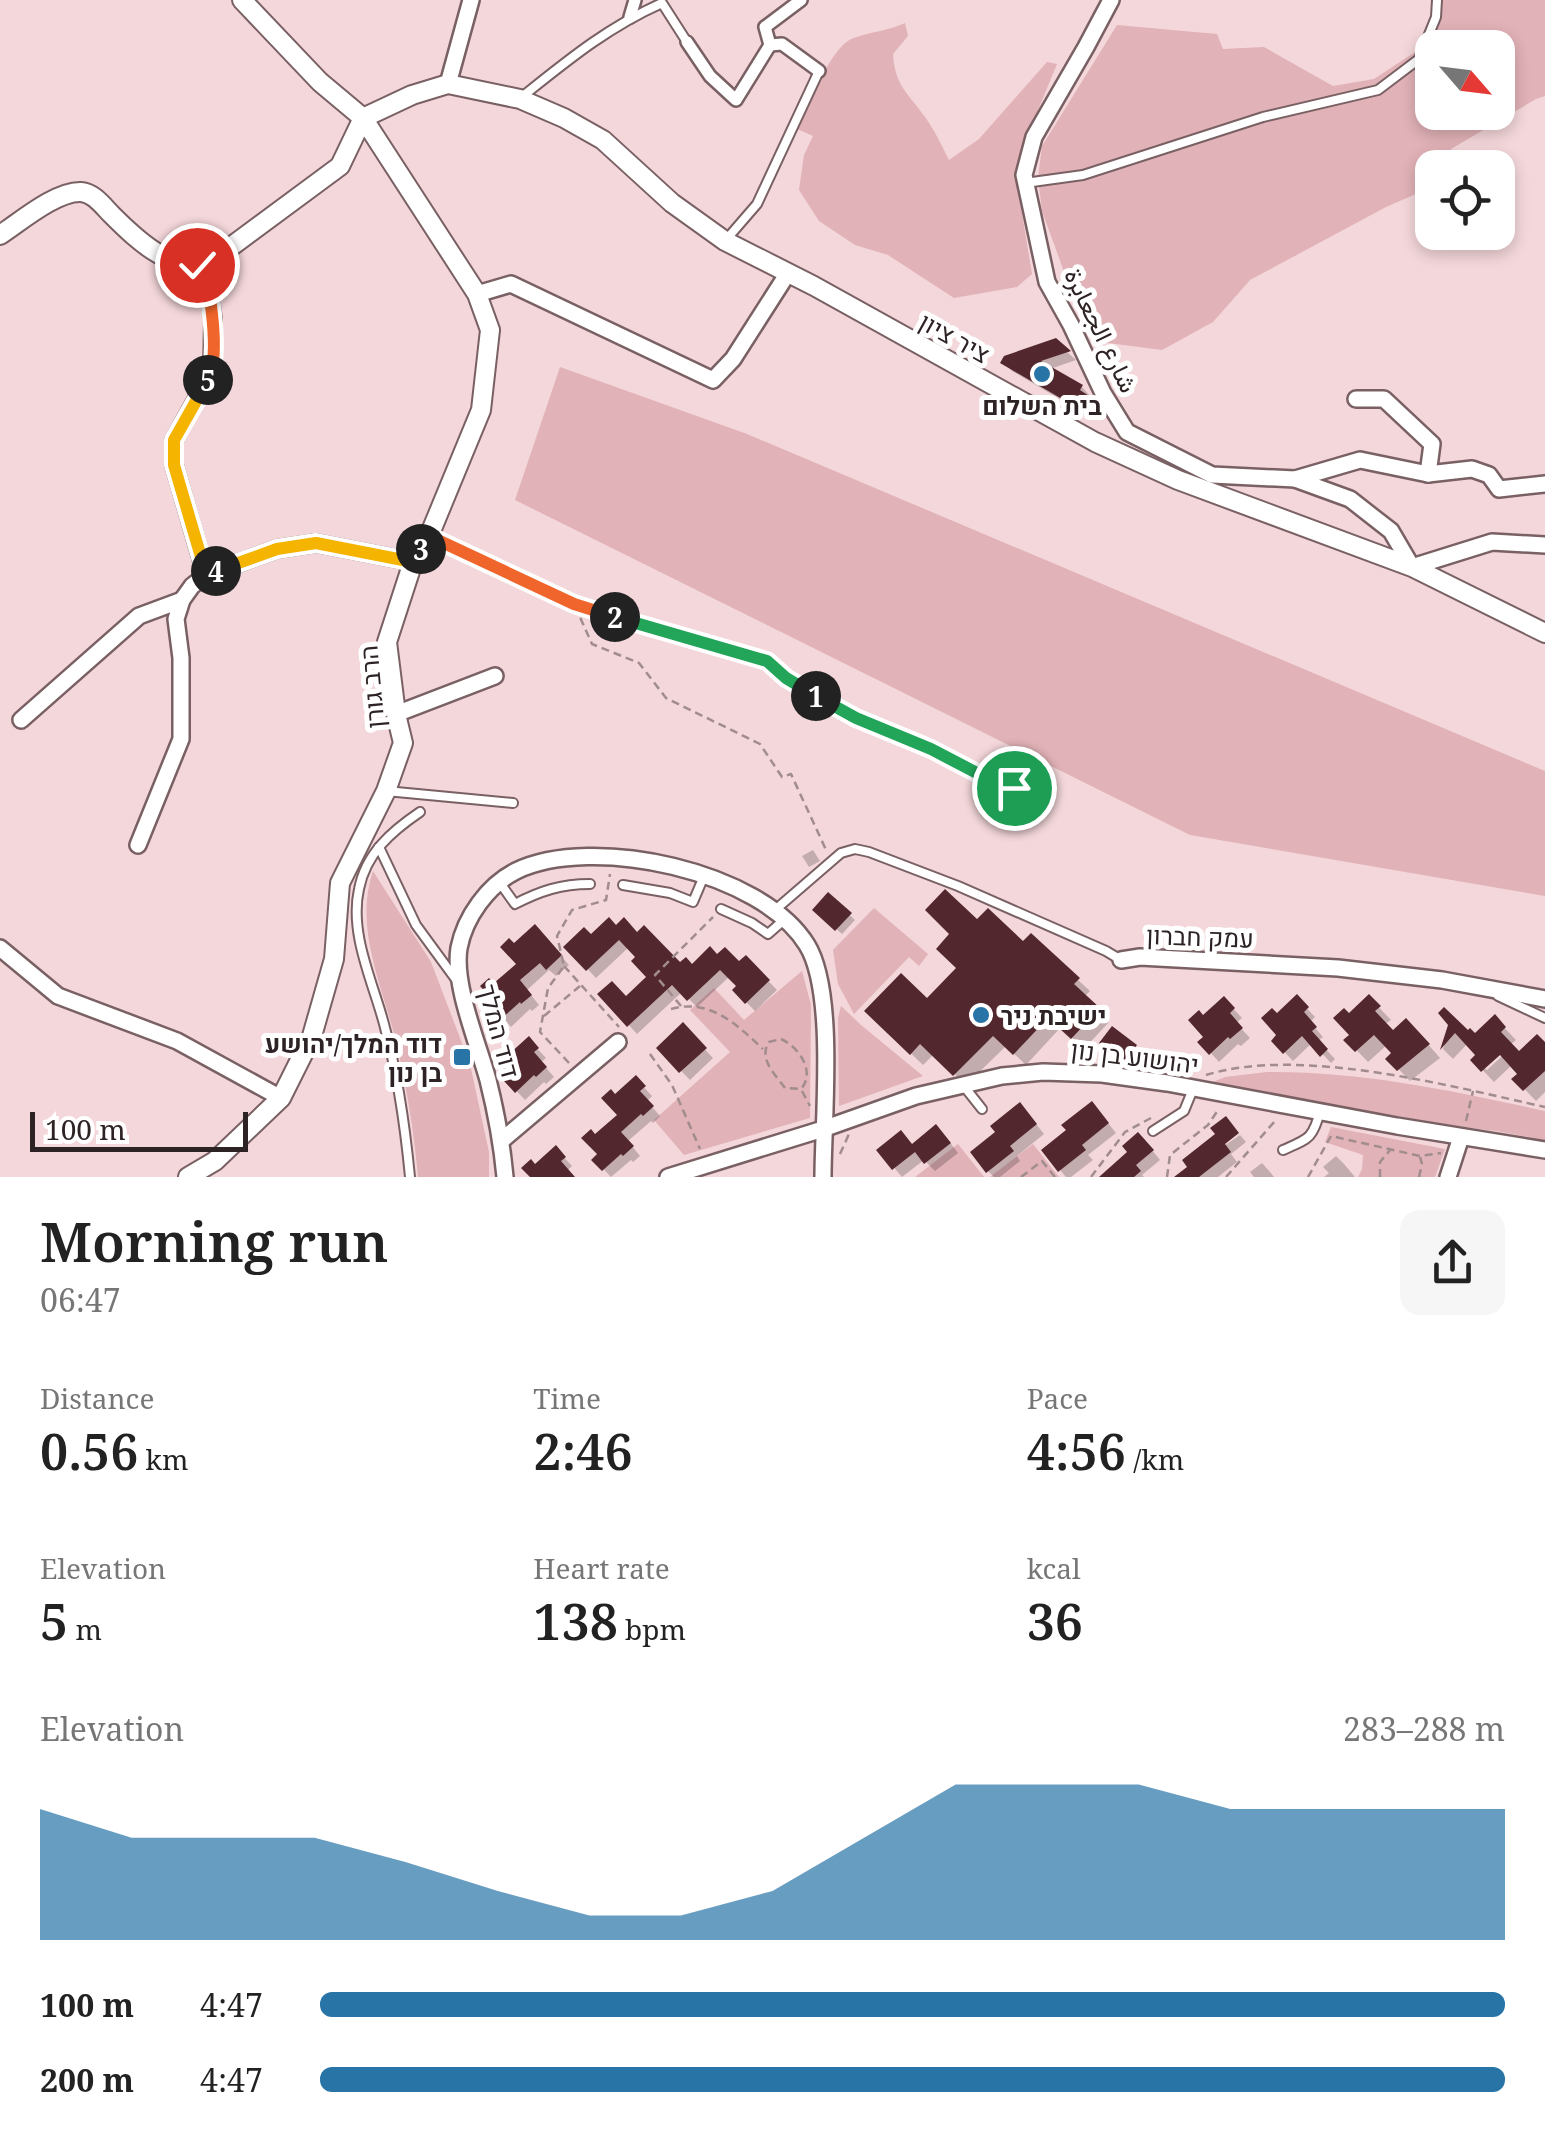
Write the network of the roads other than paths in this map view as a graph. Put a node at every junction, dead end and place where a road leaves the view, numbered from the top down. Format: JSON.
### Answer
{"nodes":[{"id":1,"x":242,"y":0,"type":"edge"},
{"id":2,"x":471,"y":0,"type":"edge"},
{"id":3,"x":635,"y":0,"type":"edge"},
{"id":4,"x":801,"y":0,"type":"edge"},
{"id":5,"x":1110,"y":0,"type":"edge"},
{"id":6,"x":1437,"y":0,"type":"edge"},
{"id":7,"x":630,"y":17,"type":"junction"},
{"id":8,"x":687,"y":42,"type":"joint"},
{"id":9,"x":770,"y":44,"type":"junction"},
{"id":10,"x":819,"y":71,"type":"joint"},
{"id":11,"x":448,"y":84,"type":"junction"},
{"id":12,"x":520,"y":99,"type":"junction"},
{"id":13,"x":363,"y":118,"type":"junction"},
{"id":14,"x":1025,"y":184,"type":"junction"},
{"id":15,"x":0,"y":235,"type":"edge"},
{"id":16,"x":725,"y":241,"type":"junction"},
{"id":17,"x":205,"y":263,"type":"junction"},
{"id":18,"x":788,"y":273,"type":"junction"},
{"id":19,"x":477,"y":294,"type":"junction"},
{"id":20,"x":1356,"y":398,"type":"dead end"},
{"id":21,"x":1428,"y":474,"type":"junction"},
{"id":22,"x":1295,"y":479,"type":"junction"},
{"id":23,"x":1545,"y":484,"type":"edge"},
{"id":24,"x":1545,"y":545,"type":"edge"},
{"id":25,"x":413,"y":562,"type":"junction"},
{"id":26,"x":1412,"y":567,"type":"junction"},
{"id":27,"x":206,"y":574,"type":"junction"},
{"id":28,"x":182,"y":600,"type":"junction"},
{"id":29,"x":1545,"y":633,"type":"edge"},
{"id":30,"x":495,"y":676,"type":"dead end"},
{"id":31,"x":396,"y":714,"type":"junction"},
{"id":32,"x":21,"y":720,"type":"dead end"},
{"id":33,"x":386,"y":791,"type":"junction"},
{"id":34,"x":514,"y":803,"type":"dead end"},
{"id":35,"x":420,"y":812,"type":"dead end"},
{"id":36,"x":138,"y":844,"type":"dead end"},
{"id":37,"x":379,"y":847,"type":"junction"},
{"id":38,"x":704,"y":876,"type":"junction"},
{"id":39,"x":499,"y":882,"type":"junction"},
{"id":40,"x":590,"y":884,"type":"dead end"},
{"id":41,"x":623,"y":885,"type":"dead end"},
{"id":42,"x":721,"y":909,"type":"road end"},
{"id":43,"x":780,"y":914,"type":"junction"},
{"id":44,"x":0,"y":948,"type":"edge"},
{"id":45,"x":1121,"y":960,"type":"joint"},
{"id":46,"x":461,"y":987,"type":"junction"},
{"id":47,"x":1485,"y":988,"type":"junction"},
{"id":48,"x":1545,"y":999,"type":"edge"},
{"id":49,"x":1545,"y":1018,"type":"edge"},
{"id":50,"x":623,"y":1038,"type":"road end"},
{"id":51,"x":963,"y":1085,"type":"junction"},
{"id":52,"x":1193,"y":1088,"type":"junction"},
{"id":53,"x":281,"y":1098,"type":"junction"},
{"id":54,"x":982,"y":1109,"type":"dead end"},
{"id":55,"x":1320,"y":1111,"type":"junction"},
{"id":56,"x":823,"y":1129,"type":"junction"},
{"id":57,"x":1153,"y":1132,"type":"dead end"},
{"id":58,"x":501,"y":1141,"type":"junction"},
{"id":59,"x":1459,"y":1144,"type":"junction"},
{"id":60,"x":1283,"y":1150,"type":"dead end"},
{"id":61,"x":1545,"y":1150,"type":"edge"},
{"id":62,"x":823,"y":1174,"type":"edge"},
{"id":63,"x":188,"y":1177,"type":"edge"},
{"id":64,"x":410,"y":1177,"type":"edge"},
{"id":65,"x":505,"y":1177,"type":"edge"},
{"id":66,"x":668,"y":1177,"type":"edge"},
{"id":67,"x":1448,"y":1177,"type":"edge"}],
"edges":[{"from":1,"to":13,"type":"street","name":"הרב גורן"},
{"from":2,"to":11,"type":"street"},
{"from":3,"to":7,"type":"street"},
{"from":4,"to":9,"type":"street"},
{"from":5,"to":14,"type":"street","name":"شارع الجعابرة"},
{"from":6,"to":14,"type":"lane"},
{"from":7,"to":8,"type":"lane"},
{"from":7,"to":12,"type":"lane"},
{"from":8,"to":9,"type":"street"},
{"from":9,"to":10,"type":"street"},
{"from":10,"to":16,"type":"lane"},
{"from":11,"to":12,"type":"street","name":"ציר ציון"},
{"from":11,"to":13,"type":"street"},
{"from":12,"to":16,"type":"street","name":"ציר ציון"},
{"from":13,"to":17,"type":"street"},
{"from":13,"to":19,"type":"street","name":"הרב גורן"},
{"from":14,"to":22,"type":"street","name":"شارع الجعابرة"},
{"from":15,"to":17,"type":"street"},
{"from":16,"to":18,"type":"street","name":"ציר ציון"},
{"from":17,"to":27,"type":"street"},
{"from":18,"to":19,"type":"street"},
{"from":18,"to":26,"type":"street","name":"ציר ציון"},
{"from":19,"to":25,"type":"street","name":"הרב גורן"},
{"from":20,"to":21,"type":"street"},
{"from":21,"to":22,"type":"street"},
{"from":21,"to":23,"type":"street"},
{"from":22,"to":26,"type":"street","name":"شارع الجعابرة"},
{"from":24,"to":26,"type":"street"},
{"from":25,"to":27,"type":"street"},
{"from":25,"to":31,"type":"street","name":"הרב גורן"},
{"from":26,"to":29,"type":"street","name":"ציר ציון"},
{"from":27,"to":28,"type":"street"},
{"from":28,"to":32,"type":"street"},
{"from":28,"to":36,"type":"street"},
{"from":30,"to":31,"type":"street"},
{"from":31,"to":33,"type":"street","name":"הרב גורן"},
{"from":33,"to":34,"type":"lane"},
{"from":33,"to":53,"type":"street","name":"הרב גורן"},
{"from":35,"to":37,"type":"lane"},
{"from":37,"to":46,"type":"lane"},
{"from":37,"to":64,"type":"lane"},
{"from":38,"to":39,"type":"street","name":"דוד המלך"},
{"from":38,"to":41,"type":"lane"},
{"from":38,"to":43,"type":"street","name":"דוד המלך"},
{"from":39,"to":40,"type":"lane"},
{"from":39,"to":46,"type":"street","name":"דוד המלך"},
{"from":42,"to":43,"type":"lane"},
{"from":43,"to":45,"type":"lane","name":"עמק חברון"},
{"from":43,"to":56,"type":"street","name":"דוד המלך"},
{"from":44,"to":53,"type":"street"},
{"from":45,"to":47,"type":"street","name":"עמק חברון"},
{"from":46,"to":58,"type":"street","name":"דוד המלך"},
{"from":47,"to":48,"type":"street","name":"עמק חברון"},
{"from":47,"to":49,"type":"lane"},
{"from":50,"to":58,"type":"street"},
{"from":51,"to":52,"type":"street","name":"יהושוע בן נון"},
{"from":51,"to":54,"type":"lane"},
{"from":51,"to":56,"type":"street","name":"יהושוע בן נון"},
{"from":52,"to":55,"type":"street","name":"יהושוע בן נון"},
{"from":52,"to":57,"type":"lane"},
{"from":53,"to":63,"type":"street","name":"הרב גורן"},
{"from":55,"to":59,"type":"street","name":"יהושוע בן נון"},
{"from":55,"to":60,"type":"lane"},
{"from":56,"to":62,"type":"street","name":"דוד המלך"},
{"from":56,"to":66,"type":"street","name":"יהושוע בן נון"},
{"from":58,"to":65,"type":"street","name":"דוד המלך"},
{"from":59,"to":61,"type":"street","name":"יהושוע בן נון"},
{"from":59,"to":67,"type":"street"}]}
